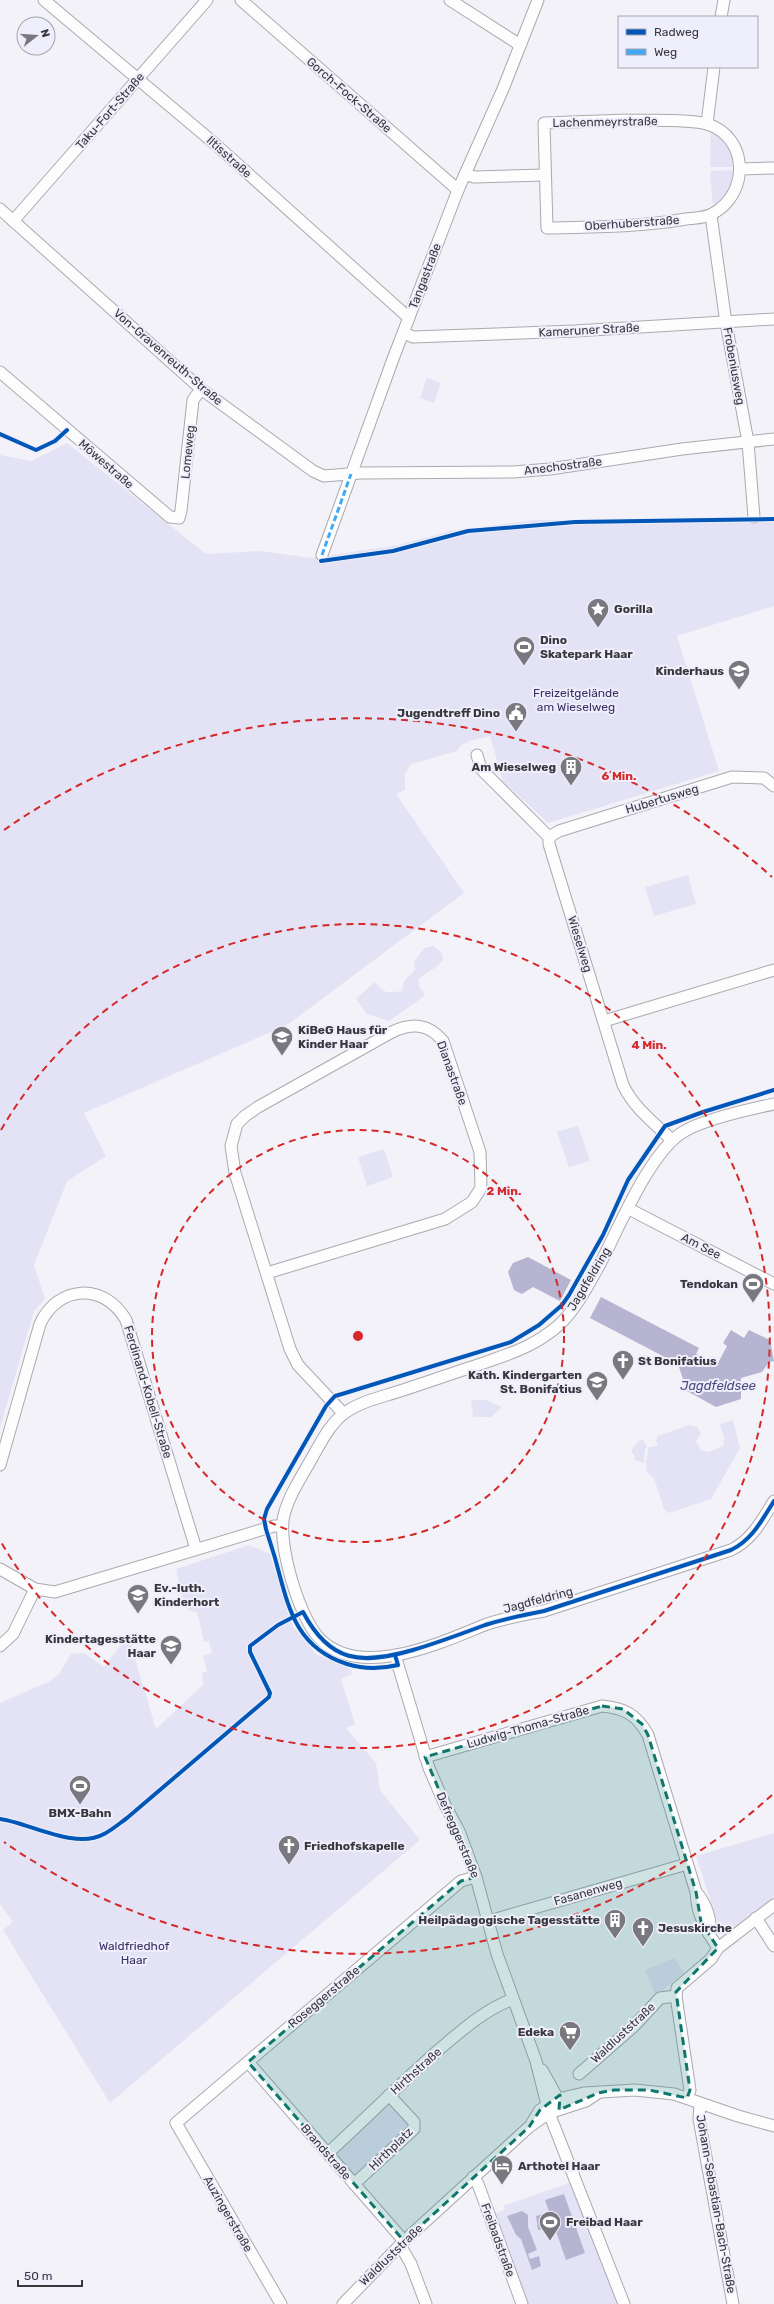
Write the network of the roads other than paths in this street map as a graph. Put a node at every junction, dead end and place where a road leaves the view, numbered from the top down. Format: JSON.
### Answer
{"nodes":[{"id":1,"x":44,"y":0,"type":"edge"},
{"id":2,"x":206,"y":0,"type":"edge"},
{"id":3,"x":241,"y":0,"type":"edge"},
{"id":4,"x":450,"y":0,"type":"edge"},
{"id":5,"x":538,"y":0,"type":"edge"},
{"id":6,"x":724,"y":0,"type":"edge"},
{"id":7,"x":721,"y":16,"type":"edge"},
{"id":8,"x":520,"y":45,"type":"junction"},
{"id":9,"x":714,"y":68,"type":"edge"},
{"id":10,"x":138,"y":78,"type":"junction"},
{"id":11,"x":707,"y":124,"type":"junction"},
{"id":12,"x":774,"y":168,"type":"edge"},
{"id":13,"x":741,"y":169,"type":"junction"},
{"id":14,"x":465,"y":174,"type":"junction"},
{"id":15,"x":545,"y":175,"type":"junction"},
{"id":16,"x":458,"y":190,"type":"junction"},
{"id":17,"x":0,"y":209,"type":"edge"},
{"id":18,"x":711,"y":215,"type":"junction"},
{"id":19,"x":13,"y":221,"type":"junction"},
{"id":20,"x":409,"y":318,"type":"junction"},
{"id":21,"x":774,"y":319,"type":"edge"},
{"id":22,"x":726,"y":323,"type":"junction"},
{"id":23,"x":404,"y":333,"type":"junction"},
{"id":24,"x":0,"y":372,"type":"edge"},
{"id":25,"x":201,"y":389,"type":"junction"},
{"id":26,"x":774,"y":439,"type":"edge"},
{"id":27,"x":748,"y":442,"type":"junction"},
{"id":28,"x":351,"y":474,"type":"junction"},
{"id":29,"x":179,"y":518,"type":"joint"},
{"id":30,"x":754,"y":518,"type":"dead end"},
{"id":31,"x":322,"y":555,"type":"dead end"},
{"id":32,"x":477,"y":755,"type":"dead end"},
{"id":33,"x":774,"y":786,"type":"edge"},
{"id":34,"x":550,"y":838,"type":"junction"},
{"id":35,"x":774,"y":970,"type":"edge"},
{"id":36,"x":604,"y":1021,"type":"junction"},
{"id":37,"x":774,"y":1104,"type":"edge"},
{"id":38,"x":672,"y":1140,"type":"junction"},
{"id":39,"x":629,"y":1209,"type":"junction"},
{"id":40,"x":267,"y":1273,"type":"junction"},
{"id":41,"x":774,"y":1284,"type":"edge"},
{"id":42,"x":343,"y":1413,"type":"junction"},
{"id":43,"x":0,"y":1465,"type":"edge"},
{"id":44,"x":774,"y":1501,"type":"edge"},
{"id":45,"x":282,"y":1526,"type":"junction"},
{"id":46,"x":196,"y":1549,"type":"junction"},
{"id":47,"x":0,"y":1569,"type":"edge"},
{"id":48,"x":35,"y":1589,"type":"junction"},
{"id":49,"x":0,"y":1646,"type":"edge"},
{"id":50,"x":395,"y":1655,"type":"junction"},
{"id":51,"x":426,"y":1757,"type":"junction"},
{"id":52,"x":686,"y":1864,"type":"junction"},
{"id":53,"x":476,"y":1877,"type":"junction"},
{"id":54,"x":774,"y":1904,"type":"edge"},
{"id":55,"x":756,"y":1918,"type":"junction"},
{"id":56,"x":489,"y":1921,"type":"junction"},
{"id":57,"x":774,"y":1946,"type":"edge"},
{"id":58,"x":718,"y":1948,"type":"junction"},
{"id":59,"x":676,"y":1996,"type":"junction"},
{"id":60,"x":513,"y":1999,"type":"junction"},
{"id":61,"x":248,"y":2062,"type":"junction"},
{"id":62,"x":579,"y":2074,"type":"dead end"},
{"id":63,"x":389,"y":2095,"type":"junction"},
{"id":64,"x":687,"y":2098,"type":"junction"},
{"id":65,"x":700,"y":2104,"type":"junction"},
{"id":66,"x":554,"y":2107,"type":"junction"},
{"id":67,"x":176,"y":2123,"type":"joint"},
{"id":68,"x":774,"y":2126,"type":"edge"},
{"id":69,"x":328,"y":2153,"type":"junction"},
{"id":70,"x":473,"y":2177,"type":"junction"},
{"id":71,"x":354,"y":2184,"type":"junction"},
{"id":72,"x":402,"y":2243,"type":"junction"},
{"id":73,"x":281,"y":2304,"type":"edge"},
{"id":74,"x":343,"y":2304,"type":"edge"},
{"id":75,"x":426,"y":2304,"type":"edge"},
{"id":76,"x":522,"y":2304,"type":"edge"},
{"id":77,"x":624,"y":2304,"type":"edge"},
{"id":78,"x":733,"y":2304,"type":"edge"}],
"edges":[{"from":1,"to":10,"type":"street","name":"Iltisstraße"},
{"from":2,"to":10,"type":"street","name":"Taku-Fort-Straße"},
{"from":3,"to":16,"type":"street","name":"Gorch-Fock-Straße"},
{"from":4,"to":8,"type":"street"},
{"from":5,"to":8,"type":"street","name":"Tangastraße"},
{"from":6,"to":7,"type":"street"},
{"from":8,"to":14,"type":"street","name":"Tangastraße"},
{"from":9,"to":11,"type":"street"},
{"from":10,"to":19,"type":"street","name":"Taku-Fort-Straße"},
{"from":10,"to":20,"type":"street","name":"Iltisstraße"},
{"from":11,"to":13,"type":"street"},
{"from":11,"to":15,"type":"street","name":"Lachenmeyrstraße"},
{"from":12,"to":13,"type":"street"},
{"from":13,"to":18,"type":"street"},
{"from":14,"to":15,"type":"street"},
{"from":14,"to":16,"type":"street","name":"Tangastraße"},
{"from":15,"to":18,"type":"street","name":"Oberhuberstraße"},
{"from":16,"to":20,"type":"street","name":"Tangastraße"},
{"from":17,"to":19,"type":"street","name":"Von-Gravenreuth-Straße"},
{"from":18,"to":22,"type":"street","name":"Frobeniusweg"},
{"from":19,"to":25,"type":"street","name":"Von-Gravenreuth-Straße"},
{"from":20,"to":23,"type":"street","name":"Tangastraße"},
{"from":21,"to":22,"type":"street","name":"Kameruner Straße"},
{"from":22,"to":23,"type":"street","name":"Kameruner Straße"},
{"from":22,"to":27,"type":"street","name":"Frobeniusweg"},
{"from":23,"to":28,"type":"street","name":"Tangastraße"},
{"from":24,"to":29,"type":"street","name":"Möwestraße"},
{"from":25,"to":28,"type":"street","name":"Von-Gravenreuth-Straße"},
{"from":25,"to":29,"type":"street","name":"Lomeweg"},
{"from":26,"to":27,"type":"street","name":"Anechostraße"},
{"from":27,"to":28,"type":"street","name":"Anechostraße"},
{"from":27,"to":30,"type":"street","name":"Frobeniusweg"},
{"from":28,"to":31,"type":"street","name":"Tangastraße"},
{"from":32,"to":34,"type":"street"},
{"from":33,"to":34,"type":"street","name":"Hubertusweg"},
{"from":34,"to":36,"type":"street","name":"Wieselweg"},
{"from":35,"to":36,"type":"street"},
{"from":36,"to":38,"type":"street","name":"Wieselweg"},
{"from":37,"to":38,"type":"street","name":"Jagdfeldring"},
{"from":38,"to":39,"type":"street","name":"Jagdfeldring"},
{"from":39,"to":41,"type":"street","name":"Am See"},
{"from":39,"to":42,"type":"street","name":"Jagdfeldring"},
{"from":40,"to":40,"type":"street","name":"Dianastraße"},
{"from":40,"to":42,"type":"street","name":"Dianastraße"},
{"from":42,"to":45,"type":"street","name":"Jagdfeldring"},
{"from":43,"to":46,"type":"street","name":"Ferdinand-Kobell-Straße"},
{"from":44,"to":50,"type":"street","name":"Jagdfeldring"},
{"from":45,"to":46,"type":"street"},
{"from":45,"to":50,"type":"street","name":"Jagdfeldring"},
{"from":46,"to":48,"type":"street"},
{"from":47,"to":48,"type":"street"},
{"from":48,"to":49,"type":"street"},
{"from":50,"to":51,"type":"street","name":"Defreggerstraße"},
{"from":51,"to":52,"type":"street","name":"Ludwig-Thoma-Straße"},
{"from":51,"to":53,"type":"street","name":"Defreggerstraße"},
{"from":52,"to":56,"type":"street","name":"Fasanenweg"},
{"from":52,"to":58,"type":"street","name":"Ludwig-Thoma-Straße"},
{"from":53,"to":56,"type":"street","name":"Defreggerstraße"},
{"from":53,"to":61,"type":"street","name":"Roseggerstraße"},
{"from":54,"to":55,"type":"street"},
{"from":55,"to":57,"type":"street"},
{"from":55,"to":58,"type":"street"},
{"from":56,"to":60,"type":"street","name":"Defreggerstraße"},
{"from":58,"to":59,"type":"street"},
{"from":59,"to":62,"type":"street","name":"Waldluststraße"},
{"from":59,"to":64,"type":"street"},
{"from":60,"to":63,"type":"street","name":"Hirthstraße"},
{"from":60,"to":66,"type":"street","name":"Defreggerstraße"},
{"from":61,"to":67,"type":"street","name":"Roseggerstraße"},
{"from":61,"to":69,"type":"street","name":"Brandstraße"},
{"from":63,"to":69,"type":"street","name":"Hirthstraße"},
{"from":63,"to":71,"type":"street","name":"Hirthplatz"},
{"from":64,"to":65,"type":"street"},
{"from":64,"to":66,"type":"street"},
{"from":65,"to":68,"type":"street"},
{"from":65,"to":78,"type":"street","name":"Johann-Sebastian-Bach-Straße"},
{"from":66,"to":70,"type":"street","name":"Waldluststraße"},
{"from":66,"to":77,"type":"street","name":"Defreggerstraße"},
{"from":67,"to":73,"type":"street","name":"Auzingerstraße"},
{"from":69,"to":71,"type":"street","name":"Brandstraße"},
{"from":70,"to":72,"type":"street","name":"Waldluststraße"},
{"from":70,"to":76,"type":"street","name":"Freibadstraße"},
{"from":71,"to":72,"type":"street","name":"Brandstraße"},
{"from":72,"to":74,"type":"street","name":"Waldluststraße"},
{"from":72,"to":75,"type":"street","name":"Brandstraße"}]}
